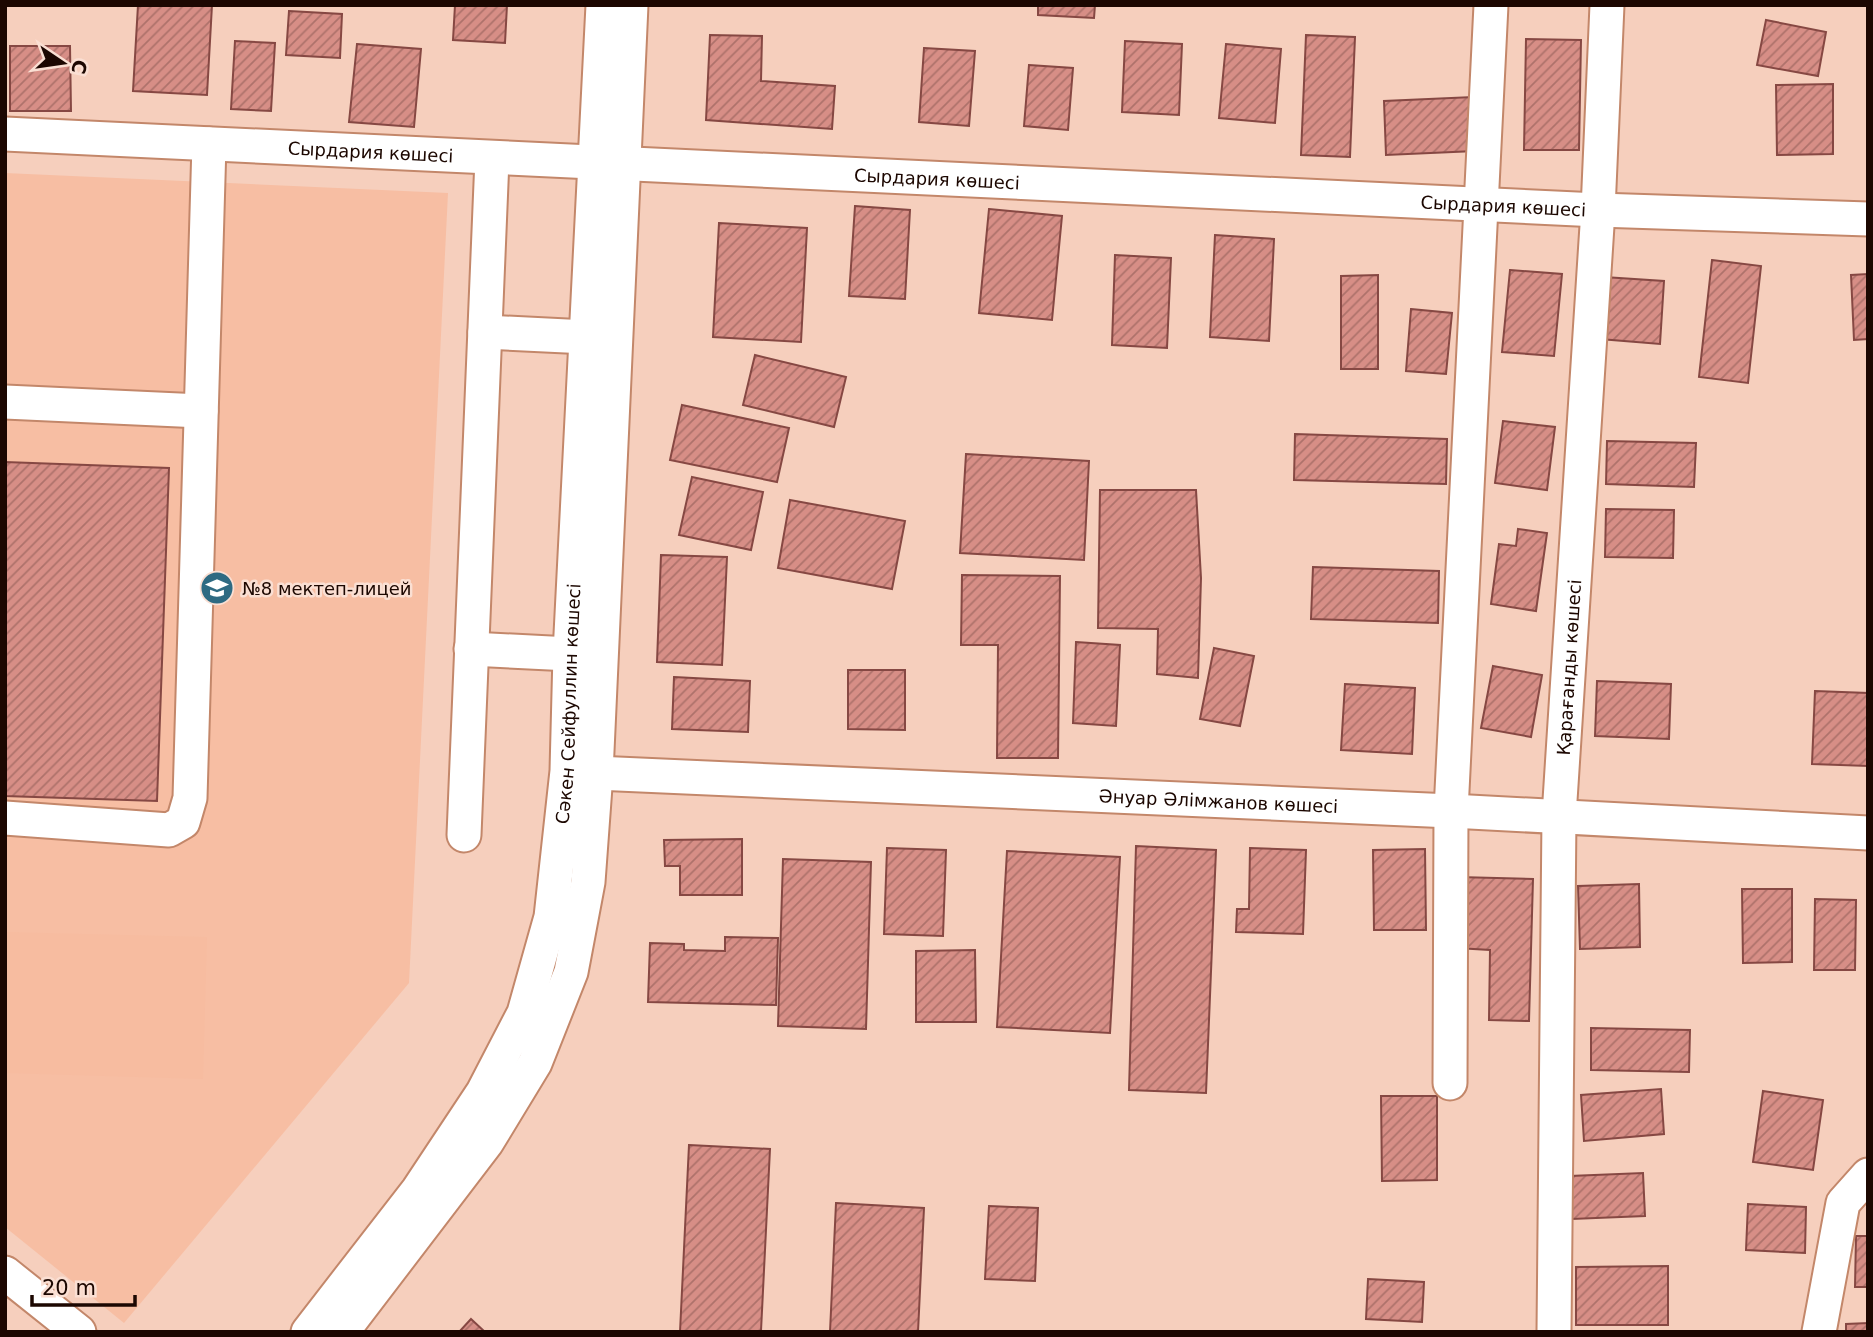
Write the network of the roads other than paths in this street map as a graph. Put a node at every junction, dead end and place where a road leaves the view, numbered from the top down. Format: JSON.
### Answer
{"nodes":[{"id":1,"x":603,"y":5,"type":"edge"},
{"id":2,"x":631,"y":5,"type":"edge"},
{"id":3,"x":1491,"y":5,"type":"edge"},
{"id":4,"x":1607,"y":5,"type":"edge"},
{"id":5,"x":5,"y":134,"type":"edge"},
{"id":6,"x":209,"y":144,"type":"junction"},
{"id":7,"x":492,"y":159,"type":"junction"},
{"id":8,"x":610,"y":165,"type":"junction"},
{"id":9,"x":1480,"y":204,"type":"junction"},
{"id":10,"x":1598,"y":210,"type":"junction"},
{"id":11,"x":1868,"y":219,"type":"edge"},
{"id":12,"x":485,"y":332,"type":"junction"},
{"id":13,"x":587,"y":337,"type":"junction"},
{"id":14,"x":5,"y":402,"type":"edge"},
{"id":15,"x":201,"y":411,"type":"junction"},
{"id":16,"x":471,"y":649,"type":"junction"},
{"id":17,"x":570,"y":654,"type":"junction"},
{"id":18,"x":581,"y":772,"type":"junction"},
{"id":19,"x":1451,"y":811,"type":"junction"},
{"id":20,"x":1559,"y":816,"type":"junction"},
{"id":21,"x":5,"y":818,"type":"edge"},
{"id":22,"x":1868,"y":834,"type":"edge"},
{"id":23,"x":464,"y":835,"type":"dead end"},
{"id":24,"x":1450,"y":1083,"type":"dead end"},
{"id":25,"x":1868,"y":1175,"type":"edge"},
{"id":26,"x":5,"y":1273,"type":"edge"},
{"id":27,"x":79,"y":1332,"type":"edge"},
{"id":28,"x":308,"y":1332,"type":"edge"},
{"id":29,"x":342,"y":1332,"type":"edge"},
{"id":30,"x":1555,"y":1332,"type":"edge"},
{"id":31,"x":1819,"y":1332,"type":"edge"}],
"edges":[{"from":1,"to":8,"type":"street","name":"Сәкен Сейфуллин көшесі"},
{"from":2,"to":8,"type":"street","name":"Сәкен Сейфуллин көшесі"},
{"from":3,"to":9,"type":"street"},
{"from":4,"to":10,"type":"street","name":"Қарағанды көшесі"},
{"from":5,"to":6,"type":"street","name":"Сырдария көшесі"},
{"from":6,"to":7,"type":"street","name":"Сырдария көшесі"},
{"from":6,"to":15,"type":"street"},
{"from":7,"to":8,"type":"street","name":"Сырдария көшесі"},
{"from":7,"to":12,"type":"street"},
{"from":8,"to":9,"type":"street","name":"Сырдария көшесі"},
{"from":8,"to":13,"type":"street","name":"Сәкен Сейфуллин көшесі"},
{"from":8,"to":18,"type":"street","name":"Сәкен Сейфуллин көшесі"},
{"from":9,"to":10,"type":"street","name":"Сырдария көшесі"},
{"from":9,"to":19,"type":"street"},
{"from":10,"to":11,"type":"street","name":"Сырдария көшесі"},
{"from":10,"to":20,"type":"street","name":"Қарағанды көшесі"},
{"from":12,"to":13,"type":"street"},
{"from":12,"to":16,"type":"street"},
{"from":13,"to":17,"type":"street","name":"Сәкен Сейфуллин көшесі"},
{"from":14,"to":15,"type":"street"},
{"from":15,"to":21,"type":"street"},
{"from":16,"to":17,"type":"street"},
{"from":16,"to":23,"type":"street"},
{"from":17,"to":18,"type":"street","name":"Сәкен Сейфуллин көшесі"},
{"from":18,"to":19,"type":"street","name":"Әнуар Әлімжанов көшесі"},
{"from":18,"to":28,"type":"street","name":"Сәкен Сейфуллин көшесі"},
{"from":18,"to":29,"type":"street","name":"Сәкен Сейфуллин көшесі"},
{"from":19,"to":20,"type":"street","name":"Әнуар Әлімжанов көшесі"},
{"from":19,"to":24,"type":"street"},
{"from":20,"to":22,"type":"street","name":"Әнуар Әлімжанов көшесі"},
{"from":20,"to":30,"type":"street","name":"Қарағанды көшесі"},
{"from":25,"to":31,"type":"street"},
{"from":26,"to":27,"type":"street"}]}
